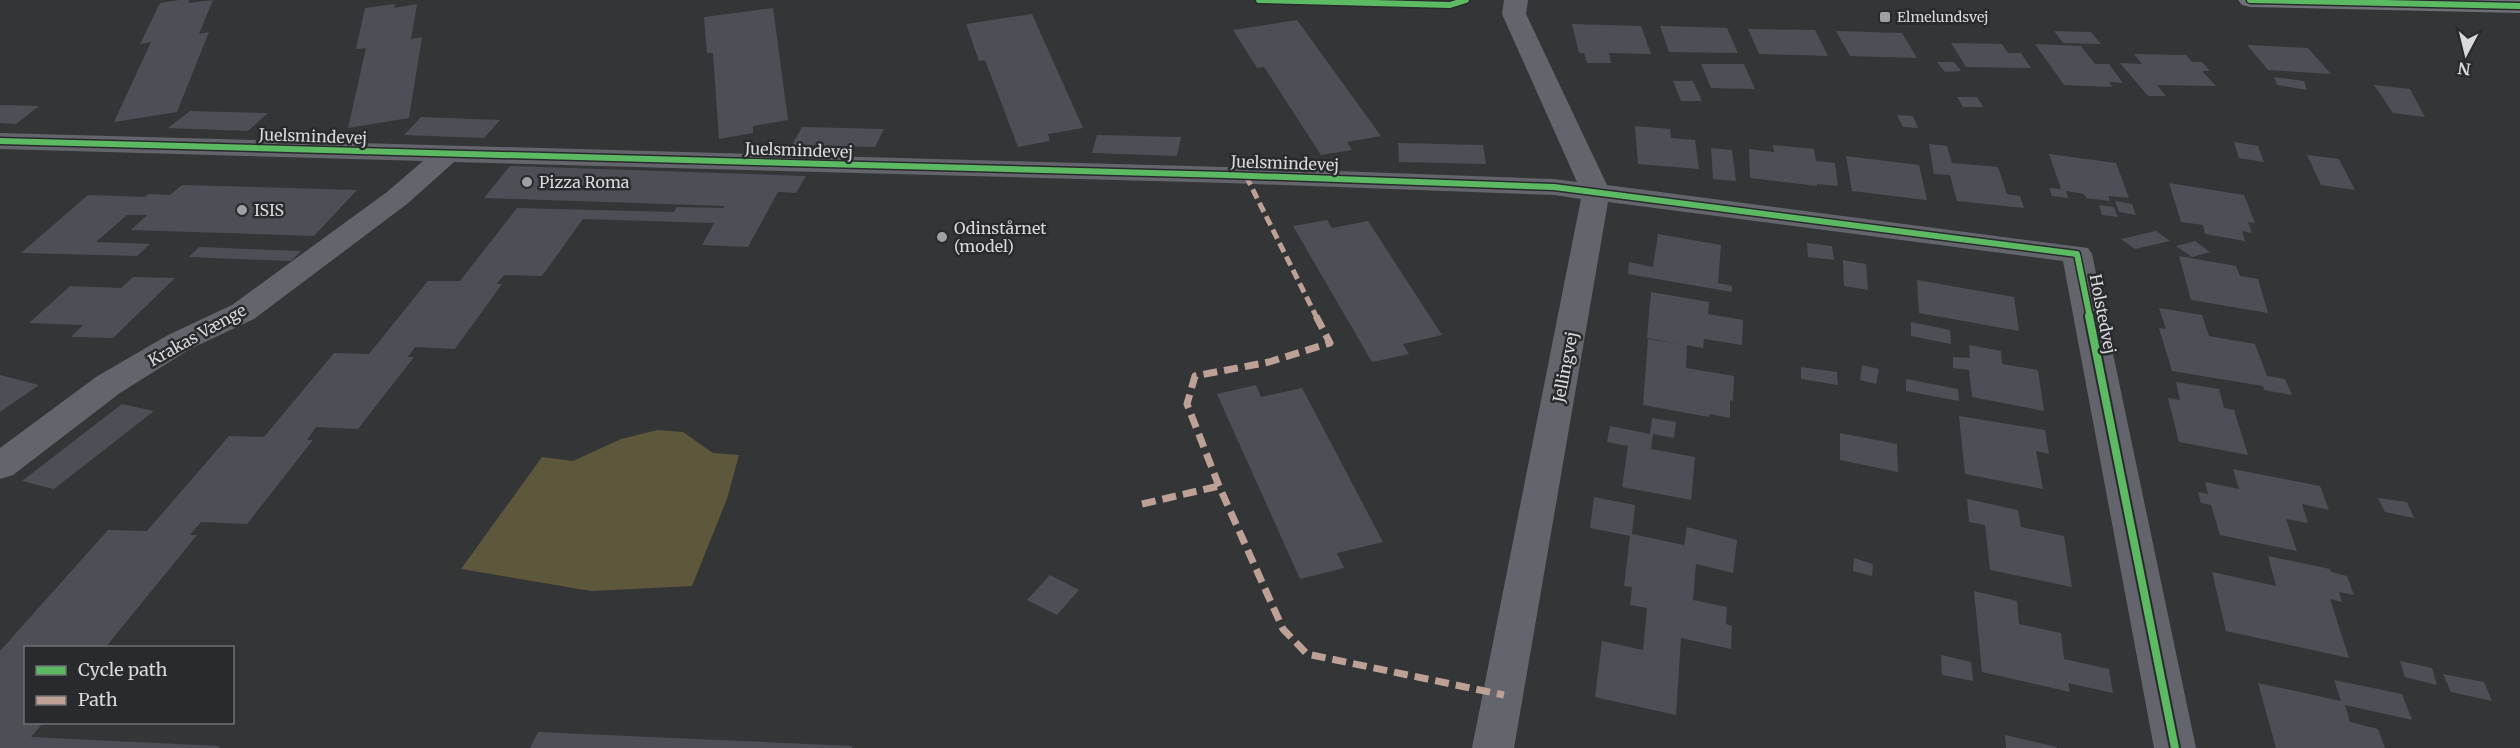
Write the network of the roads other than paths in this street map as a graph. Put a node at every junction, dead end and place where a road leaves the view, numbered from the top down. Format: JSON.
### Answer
{"nodes":[{"id":1,"x":1516,"y":0,"type":"edge"},
{"id":2,"x":2250,"y":0,"type":"edge"},
{"id":3,"x":2520,"y":6,"type":"edge"},
{"id":4,"x":0,"y":141,"type":"edge"},
{"id":5,"x":447,"y":154,"type":"junction"},
{"id":6,"x":1596,"y":193,"type":"junction"},
{"id":7,"x":0,"y":466,"type":"edge"},
{"id":8,"x":1493,"y":748,"type":"edge"},
{"id":9,"x":2175,"y":748,"type":"edge"}],
"edges":[{"from":1,"to":6,"type":"street"},
{"from":2,"to":3,"type":"main road"},
{"from":4,"to":5,"type":"street","name":"Juelsmindevej"},
{"from":5,"to":6,"type":"street","name":"Juelsmindevej"},
{"from":5,"to":7,"type":"street","name":"Krakas Vænge"},
{"from":6,"to":8,"type":"street","name":"Jellingvej"},
{"from":6,"to":9,"type":"street","name":"Holstedvej"}]}
